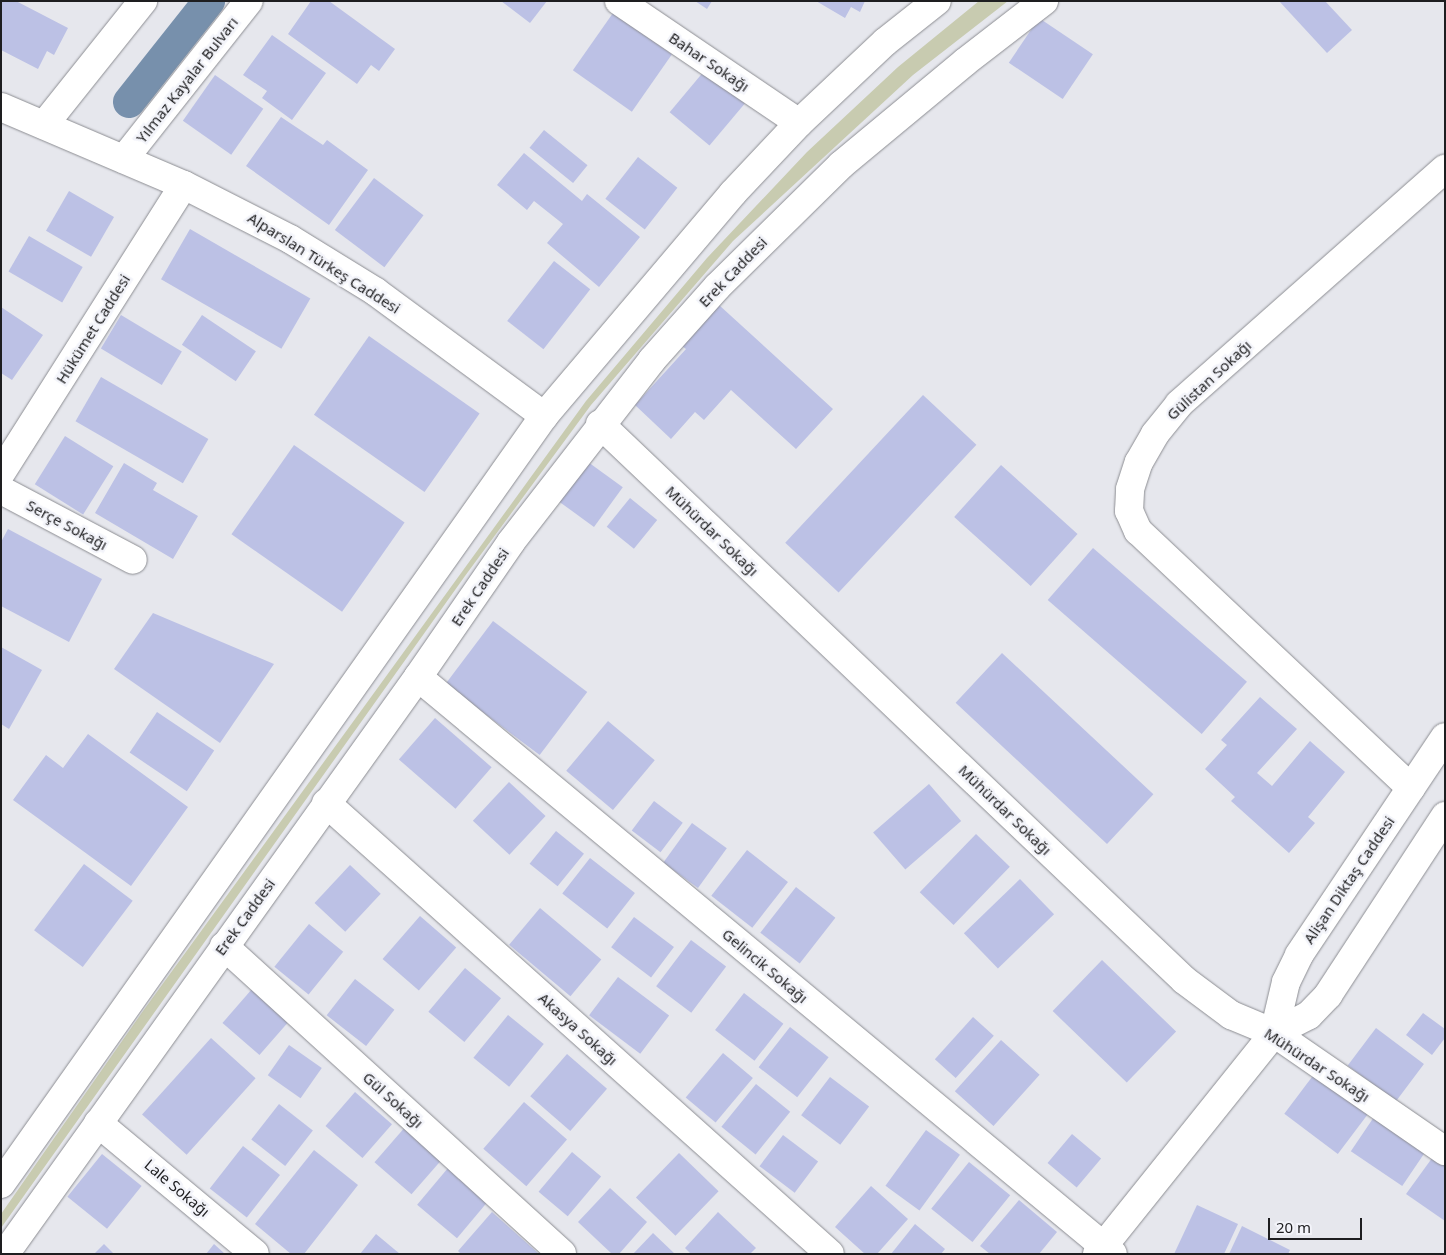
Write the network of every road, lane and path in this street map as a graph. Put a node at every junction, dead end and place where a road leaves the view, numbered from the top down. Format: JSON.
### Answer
{"nodes":[{"id":1,"x":143,"y":1,"type":"edge"},
{"id":2,"x":249,"y":1,"type":"edge"},
{"id":3,"x":620,"y":1,"type":"edge"},
{"id":4,"x":937,"y":1,"type":"edge"},
{"id":5,"x":1044,"y":1,"type":"edge"},
{"id":6,"x":1,"y":107,"type":"edge"},
{"id":7,"x":799,"y":123,"type":"junction"},
{"id":8,"x":44,"y":125,"type":"junction"},
{"id":9,"x":124,"y":159,"type":"junction"},
{"id":10,"x":1445,"y":169,"type":"edge"},
{"id":11,"x":184,"y":185,"type":"junction"},
{"id":12,"x":544,"y":416,"type":"junction"},
{"id":13,"x":600,"y":424,"type":"junction"},
{"id":14,"x":1,"y":473,"type":"edge"},
{"id":15,"x":1,"y":490,"type":"edge"},
{"id":16,"x":133,"y":560,"type":"dead end"},
{"id":17,"x":418,"y":676,"type":"junction"},
{"id":18,"x":1445,"y":737,"type":"edge"},
{"id":19,"x":1411,"y":788,"type":"junction"},
{"id":20,"x":326,"y":803,"type":"junction"},
{"id":21,"x":1445,"y":816,"type":"edge"},
{"id":22,"x":224,"y":946,"type":"junction"},
{"id":23,"x":1274,"y":1033,"type":"junction"},
{"id":24,"x":98,"y":1123,"type":"junction"},
{"id":25,"x":1445,"y":1151,"type":"edge"},
{"id":26,"x":1,"y":1184,"type":"edge"},
{"id":27,"x":1105,"y":1252,"type":"edge"},
{"id":28,"x":4,"y":1254,"type":"edge"},
{"id":29,"x":256,"y":1254,"type":"edge"},
{"id":30,"x":562,"y":1254,"type":"edge"},
{"id":31,"x":830,"y":1254,"type":"edge"}],
"edges":[{"from":1,"to":8,"type":"street"},
{"from":2,"to":9,"type":"street","name":"Yılmaz Kayalar Bulvarı"},
{"from":3,"to":7,"type":"street","name":"Bahar Sokağı"},
{"from":4,"to":7,"type":"street"},
{"from":5,"to":13,"type":"street","name":"Erek Caddesi"},
{"from":6,"to":8,"type":"street","name":"Alparslan Türkeş Caddesi"},
{"from":7,"to":12,"type":"street"},
{"from":8,"to":9,"type":"street","name":"Alparslan Türkeş Caddesi"},
{"from":9,"to":11,"type":"street","name":"Alparslan Türkeş Caddesi"},
{"from":10,"to":19,"type":"street","name":"Gülistan Sokağı"},
{"from":11,"to":12,"type":"street","name":"Alparslan Türkeş Caddesi"},
{"from":11,"to":14,"type":"street","name":"Hükümet Caddesi"},
{"from":12,"to":26,"type":"street"},
{"from":13,"to":17,"type":"street","name":"Erek Caddesi"},
{"from":13,"to":23,"type":"street","name":"Mühürdar Sokağı"},
{"from":15,"to":16,"type":"street","name":"Serçe Sokağı"},
{"from":17,"to":20,"type":"street","name":"Erek Caddesi"},
{"from":17,"to":27,"type":"street","name":"Gelincik Sokağı"},
{"from":18,"to":19,"type":"street","name":"Alişan Diktaş Caddesi"},
{"from":19,"to":23,"type":"street","name":"Alişan Diktaş Caddesi"},
{"from":20,"to":22,"type":"street","name":"Erek Caddesi"},
{"from":20,"to":31,"type":"street","name":"Akasya Sokağı"},
{"from":21,"to":23,"type":"street","name":"Alişan Diktaş Caddesi"},
{"from":22,"to":24,"type":"street","name":"Erek Caddesi"},
{"from":22,"to":30,"type":"street","name":"Gül Sokağı"},
{"from":23,"to":25,"type":"street","name":"Mühürdar Sokağı"},
{"from":23,"to":27,"type":"street","name":"Alişan Diktaş Caddesi"},
{"from":24,"to":28,"type":"street","name":"Erek Caddesi"},
{"from":24,"to":29,"type":"street","name":"Lale Sokağı"}]}
